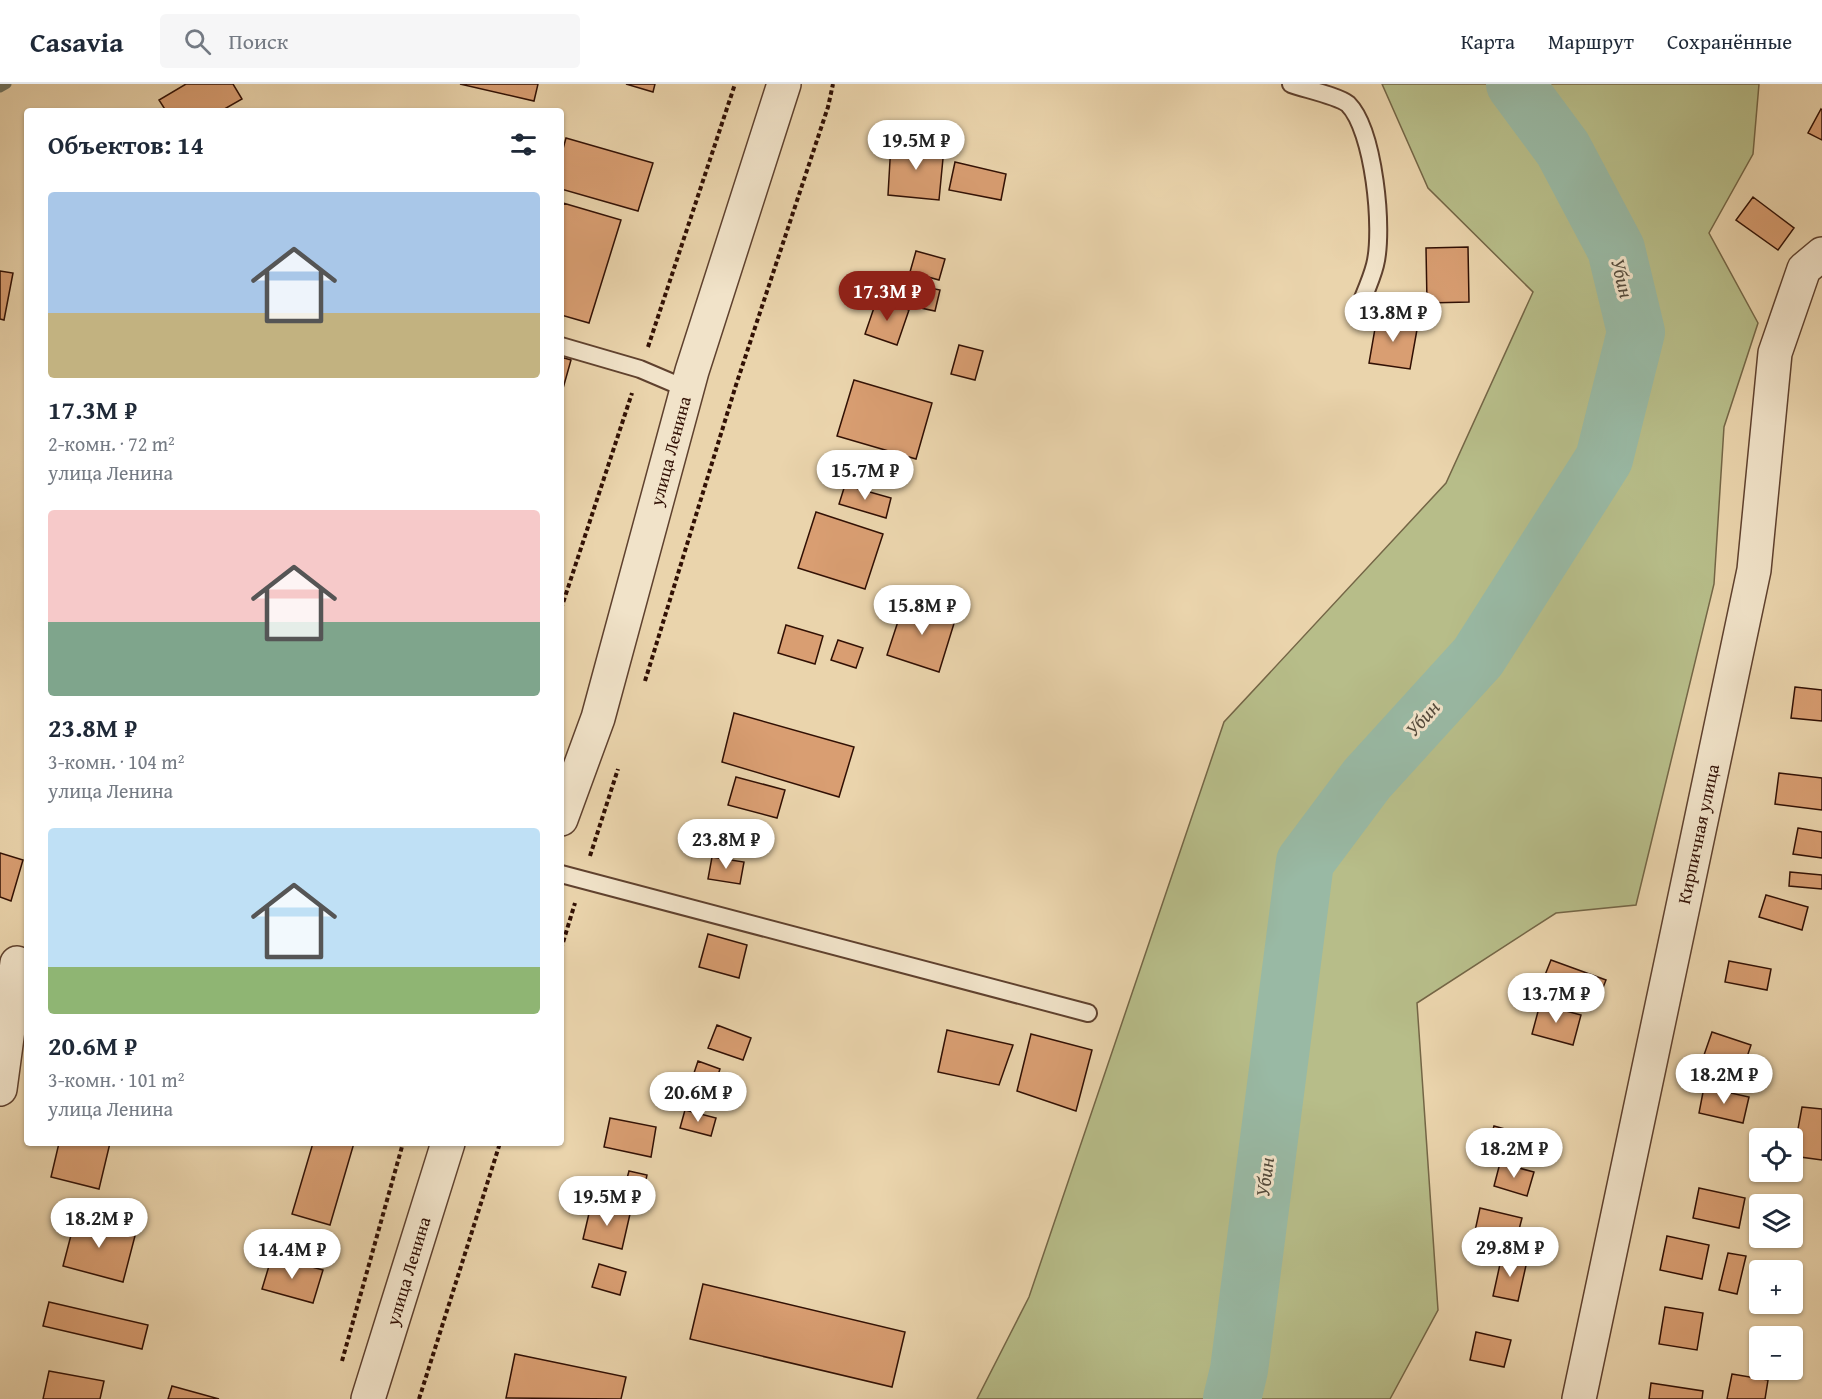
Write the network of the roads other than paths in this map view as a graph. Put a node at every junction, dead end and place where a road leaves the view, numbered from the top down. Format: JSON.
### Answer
{"nodes":[{"id":1,"x":784,"y":84,"type":"edge"},
{"id":2,"x":1291,"y":84,"type":"edge"},
{"id":3,"x":1813,"y":262,"type":"edge"},
{"id":4,"x":1357,"y":313,"type":"dead end"},
{"id":5,"x":564,"y":347,"type":"edge"},
{"id":6,"x":690,"y":380,"type":"junction"},
{"id":7,"x":564,"y":811,"type":"edge"},
{"id":8,"x":564,"y":875,"type":"edge"},
{"id":9,"x":15,"y":962,"type":"edge"},
{"id":10,"x":1088,"y":1013,"type":"dead end"},
{"id":11,"x":0,"y":1089,"type":"edge"},
{"id":12,"x":447,"y":1146,"type":"edge"},
{"id":13,"x":368,"y":1399,"type":"edge"},
{"id":14,"x":1579,"y":1399,"type":"edge"}],
"edges":[{"from":1,"to":6,"type":"street","name":"улица Ленина"},
{"from":2,"to":4,"type":"lane"},
{"from":3,"to":14,"type":"street","name":"Кирпичная улица"},
{"from":5,"to":6,"type":"lane"},
{"from":6,"to":7,"type":"street","name":"улица Ленина"},
{"from":8,"to":10,"type":"lane"},
{"from":9,"to":11,"type":"street"},
{"from":12,"to":13,"type":"street","name":"улица Ленина"}]}
